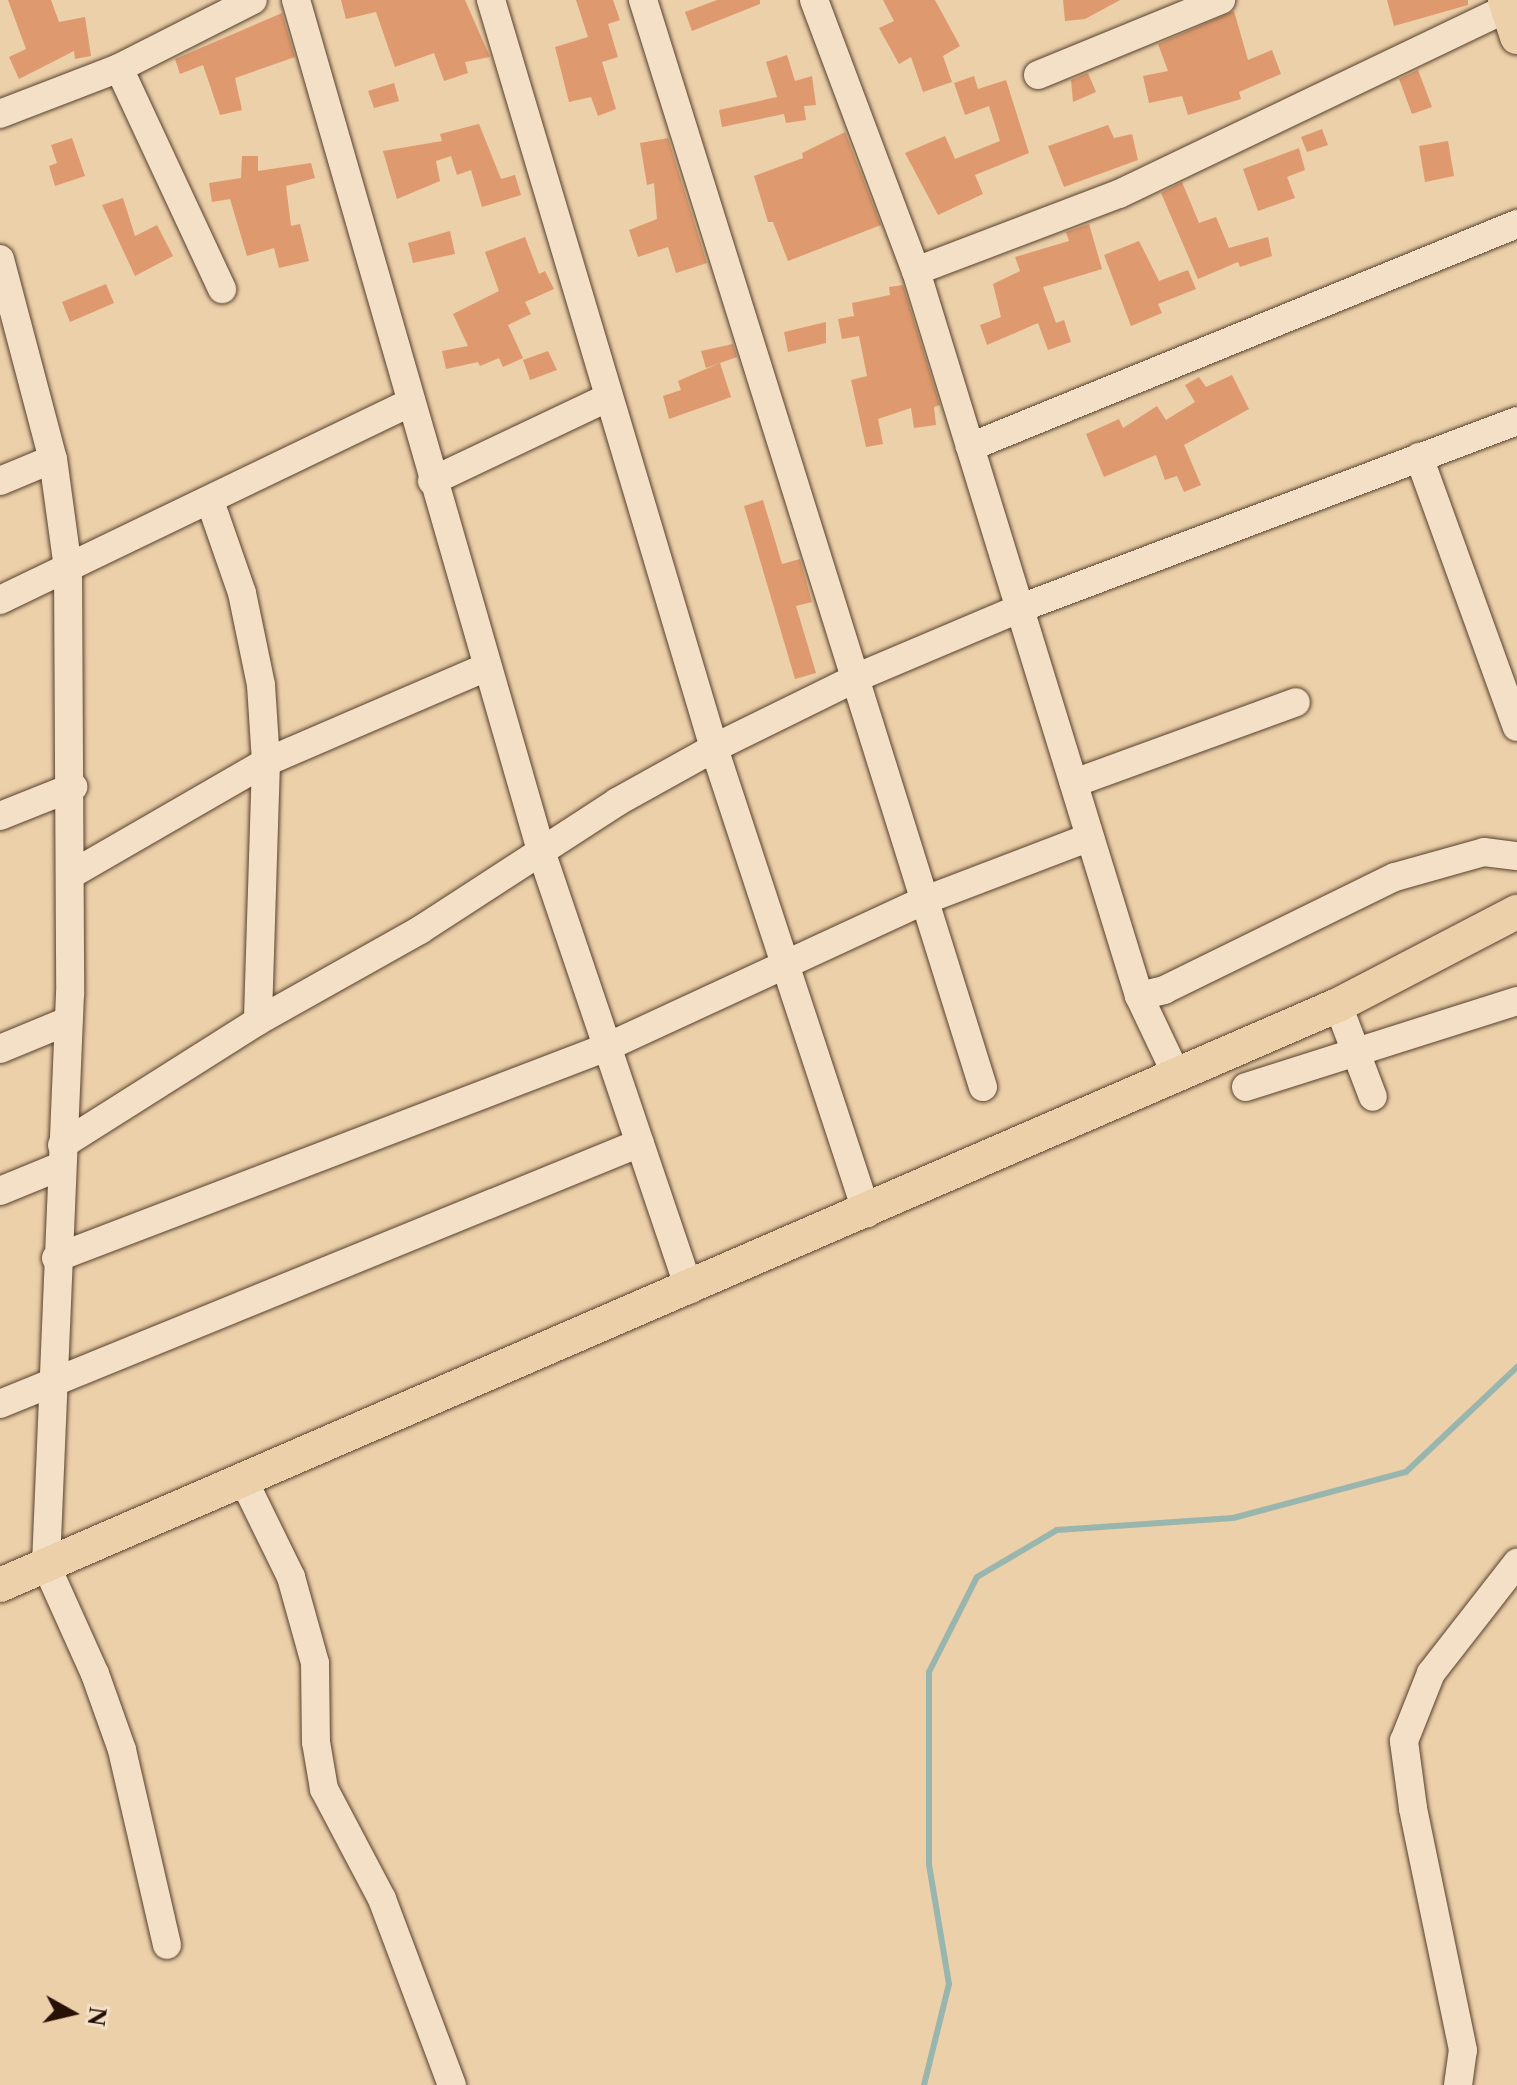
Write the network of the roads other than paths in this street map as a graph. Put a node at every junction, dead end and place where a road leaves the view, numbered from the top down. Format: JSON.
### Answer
{"nodes":[{"id":1,"x":253,"y":0,"type":"edge"},
{"id":2,"x":296,"y":0,"type":"edge"},
{"id":3,"x":491,"y":0,"type":"edge"},
{"id":4,"x":643,"y":0,"type":"edge"},
{"id":5,"x":814,"y":0,"type":"edge"},
{"id":6,"x":1221,"y":0,"type":"edge"},
{"id":7,"x":1510,"y":15,"type":"edge"},
{"id":8,"x":119,"y":68,"type":"junction"},
{"id":9,"x":1038,"y":75,"type":"dead end"},
{"id":10,"x":0,"y":114,"type":"edge"},
{"id":11,"x":1517,"y":224,"type":"edge"},
{"id":12,"x":0,"y":259,"type":"edge"},
{"id":13,"x":916,"y":271,"type":"junction"},
{"id":14,"x":222,"y":289,"type":"dead end"},
{"id":15,"x":607,"y":398,"type":"junction"},
{"id":16,"x":410,"y":403,"type":"junction"},
{"id":17,"x":1517,"y":421,"type":"edge"},
{"id":18,"x":970,"y":447,"type":"junction"},
{"id":19,"x":1419,"y":457,"type":"junction"},
{"id":20,"x":53,"y":459,"type":"junction"},
{"id":21,"x":0,"y":481,"type":"edge"},
{"id":22,"x":432,"y":481,"type":"junction"},
{"id":23,"x":210,"y":501,"type":"junction"},
{"id":24,"x":68,"y":569,"type":"junction"},
{"id":25,"x":0,"y":600,"type":"edge"},
{"id":26,"x":1018,"y":609,"type":"junction"},
{"id":27,"x":487,"y":667,"type":"junction"},
{"id":28,"x":858,"y":677,"type":"junction"},
{"id":29,"x":1296,"y":702,"type":"dead end"},
{"id":30,"x":1517,"y":727,"type":"edge"},
{"id":31,"x":714,"y":748,"type":"junction"},
{"id":32,"x":266,"y":762,"type":"junction"},
{"id":33,"x":1074,"y":783,"type":"junction"},
{"id":34,"x":73,"y":787,"type":"junction"},
{"id":35,"x":0,"y":816,"type":"edge"},
{"id":36,"x":1090,"y":837,"type":"junction"},
{"id":37,"x":542,"y":854,"type":"junction"},
{"id":38,"x":1517,"y":856,"type":"edge"},
{"id":39,"x":72,"y":874,"type":"junction"},
{"id":40,"x":928,"y":899,"type":"junction"},
{"id":41,"x":1517,"y":912,"type":"edge"},
{"id":42,"x":785,"y":968,"type":"junction"},
{"id":43,"x":1139,"y":996,"type":"junction"},
{"id":44,"x":1517,"y":1001,"type":"edge"},
{"id":45,"x":1338,"y":1005,"type":"junction"},
{"id":46,"x":68,"y":1021,"type":"junction"},
{"id":47,"x":258,"y":1021,"type":"junction"},
{"id":48,"x":607,"y":1047,"type":"junction"},
{"id":49,"x":0,"y":1049,"type":"edge"},
{"id":50,"x":1358,"y":1054,"type":"junction"},
{"id":51,"x":1176,"y":1074,"type":"junction"},
{"id":52,"x":983,"y":1087,"type":"dead end"},
{"id":53,"x":1246,"y":1087,"type":"dead end"},
{"id":54,"x":1373,"y":1097,"type":"dead end"},
{"id":55,"x":640,"y":1143,"type":"junction"},
{"id":56,"x":61,"y":1155,"type":"junction"},
{"id":57,"x":0,"y":1191,"type":"edge"},
{"id":58,"x":867,"y":1214,"type":"junction"},
{"id":59,"x":56,"y":1258,"type":"junction"},
{"id":60,"x":690,"y":1290,"type":"junction"},
{"id":61,"x":51,"y":1383,"type":"junction"},
{"id":62,"x":0,"y":1404,"type":"edge"},
{"id":63,"x":244,"y":1481,"type":"junction"},
{"id":64,"x":1517,"y":1563,"type":"edge"},
{"id":65,"x":46,"y":1565,"type":"junction"},
{"id":66,"x":0,"y":1585,"type":"edge"},
{"id":67,"x":167,"y":1945,"type":"dead end"},
{"id":68,"x":452,"y":2085,"type":"edge"},
{"id":69,"x":1458,"y":2085,"type":"edge"}],
"edges":[{"from":1,"to":8,"type":"street"},
{"from":2,"to":16,"type":"street"},
{"from":3,"to":15,"type":"street"},
{"from":4,"to":28,"type":"street"},
{"from":5,"to":13,"type":"street"},
{"from":6,"to":9,"type":"street"},
{"from":7,"to":13,"type":"street"},
{"from":8,"to":10,"type":"street"},
{"from":8,"to":14,"type":"street"},
{"from":11,"to":18,"type":"street"},
{"from":12,"to":20,"type":"street"},
{"from":13,"to":18,"type":"street"},
{"from":15,"to":22,"type":"street"},
{"from":15,"to":31,"type":"street"},
{"from":16,"to":22,"type":"street"},
{"from":16,"to":23,"type":"street"},
{"from":17,"to":19,"type":"street"},
{"from":18,"to":26,"type":"street"},
{"from":19,"to":26,"type":"street"},
{"from":19,"to":30,"type":"street"},
{"from":20,"to":21,"type":"street"},
{"from":20,"to":24,"type":"street"},
{"from":22,"to":27,"type":"street"},
{"from":23,"to":24,"type":"street"},
{"from":23,"to":32,"type":"street"},
{"from":24,"to":25,"type":"street"},
{"from":24,"to":34,"type":"street"},
{"from":26,"to":28,"type":"street"},
{"from":26,"to":33,"type":"street"},
{"from":27,"to":32,"type":"street"},
{"from":27,"to":37,"type":"street"},
{"from":28,"to":31,"type":"street"},
{"from":28,"to":40,"type":"street"},
{"from":29,"to":33,"type":"street"},
{"from":31,"to":37,"type":"street"},
{"from":31,"to":42,"type":"street"},
{"from":32,"to":39,"type":"street"},
{"from":32,"to":47,"type":"street"},
{"from":33,"to":36,"type":"street"},
{"from":34,"to":35,"type":"street"},
{"from":34,"to":39,"type":"street"},
{"from":36,"to":40,"type":"street"},
{"from":36,"to":43,"type":"street"},
{"from":37,"to":47,"type":"street"},
{"from":37,"to":48,"type":"street"},
{"from":38,"to":43,"type":"street"},
{"from":39,"to":46,"type":"street"},
{"from":40,"to":42,"type":"street"},
{"from":40,"to":52,"type":"street"},
{"from":41,"to":45,"type":"main road"},
{"from":42,"to":48,"type":"street"},
{"from":42,"to":58,"type":"street"},
{"from":43,"to":51,"type":"street"},
{"from":44,"to":50,"type":"street"},
{"from":45,"to":50,"type":"street"},
{"from":45,"to":51,"type":"main road"},
{"from":46,"to":49,"type":"street"},
{"from":46,"to":56,"type":"street"},
{"from":47,"to":56,"type":"street"},
{"from":48,"to":55,"type":"street"},
{"from":48,"to":59,"type":"street"},
{"from":50,"to":53,"type":"street"},
{"from":50,"to":54,"type":"street"},
{"from":51,"to":58,"type":"main road"},
{"from":55,"to":60,"type":"street"},
{"from":55,"to":61,"type":"street"},
{"from":56,"to":57,"type":"street"},
{"from":56,"to":59,"type":"street"},
{"from":58,"to":60,"type":"main road"},
{"from":59,"to":61,"type":"street"},
{"from":60,"to":63,"type":"main road"},
{"from":61,"to":62,"type":"street"},
{"from":61,"to":65,"type":"street"},
{"from":63,"to":65,"type":"main road"},
{"from":63,"to":68,"type":"street"},
{"from":64,"to":69,"type":"street"},
{"from":65,"to":66,"type":"main road"},
{"from":65,"to":67,"type":"street"}]}
